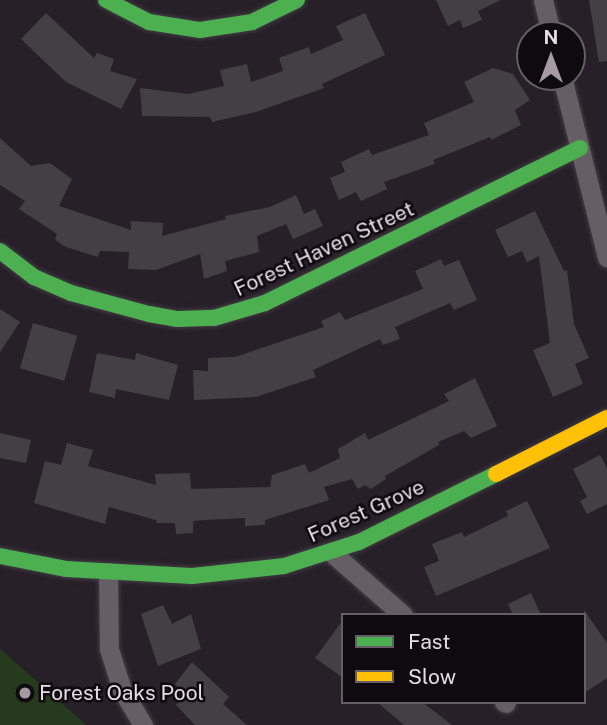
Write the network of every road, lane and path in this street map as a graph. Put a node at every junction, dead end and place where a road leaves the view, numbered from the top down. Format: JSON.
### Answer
{"nodes":[{"id":1,"x":106,"y":0,"type":"edge"},
{"id":2,"x":297,"y":0,"type":"edge"},
{"id":3,"x":543,"y":0,"type":"edge"},
{"id":4,"x":548,"y":21,"type":"edge"},
{"id":5,"x":566,"y":91,"type":"edge"},
{"id":6,"x":580,"y":148,"type":"junction"},
{"id":7,"x":0,"y":251,"type":"edge"},
{"id":8,"x":607,"y":257,"type":"edge"},
{"id":9,"x":607,"y":418,"type":"edge"},
{"id":10,"x":331,"y":552,"type":"junction"},
{"id":11,"x":0,"y":556,"type":"edge"},
{"id":12,"x":108,"y":572,"type":"junction"},
{"id":13,"x":401,"y":613,"type":"edge"},
{"id":14,"x":143,"y":725,"type":"edge"}],
"edges":[{"from":1,"to":2,"type":"street"},
{"from":3,"to":4,"type":"street"},
{"from":5,"to":6,"type":"street"},
{"from":6,"to":7,"type":"street","name":"Forest Haven Street"},
{"from":6,"to":8,"type":"street"},
{"from":9,"to":10,"type":"street","name":"Forest Grove"},
{"from":10,"to":12,"type":"street","name":"Forest Grove"},
{"from":10,"to":13,"type":"street"},
{"from":11,"to":12,"type":"street","name":"Forest Grove"},
{"from":12,"to":14,"type":"street"}]}
